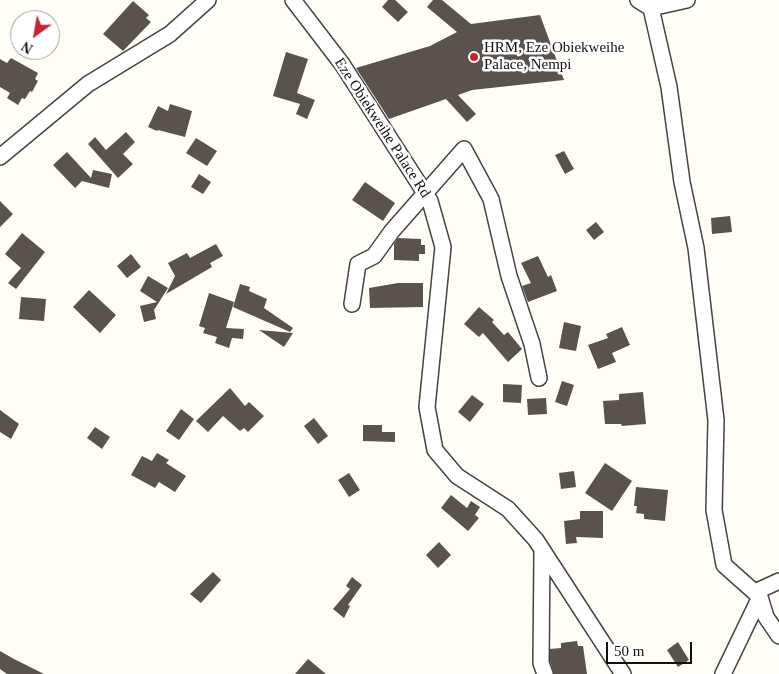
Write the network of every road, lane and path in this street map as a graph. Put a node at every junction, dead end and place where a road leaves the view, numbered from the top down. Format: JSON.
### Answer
{"nodes":[{"id":1,"x":208,"y":0,"type":"edge"},
{"id":2,"x":293,"y":0,"type":"edge"},
{"id":3,"x":687,"y":0,"type":"edge"},
{"id":4,"x":645,"y":4,"type":"edge"},
{"id":5,"x":0,"y":157,"type":"edge"},
{"id":6,"x":426,"y":194,"type":"junction"},
{"id":7,"x":352,"y":304,"type":"dead end"},
{"id":8,"x":539,"y":378,"type":"dead end"},
{"id":9,"x":542,"y":550,"type":"junction"},
{"id":10,"x":779,"y":581,"type":"edge"},
{"id":11,"x":757,"y":595,"type":"junction"},
{"id":12,"x":779,"y":636,"type":"edge"},
{"id":13,"x":545,"y":674,"type":"edge"},
{"id":14,"x":623,"y":674,"type":"edge"},
{"id":15,"x":723,"y":674,"type":"edge"}],
"edges":[{"from":1,"to":5,"type":"street"},
{"from":2,"to":6,"type":"street","name":"Eze Obiekweihe Palace Rd"},
{"from":3,"to":4,"type":"street"},
{"from":4,"to":11,"type":"street"},
{"from":6,"to":7,"type":"street"},
{"from":6,"to":8,"type":"street"},
{"from":6,"to":9,"type":"street","name":"Eze Obiekweihe Palace Rd"},
{"from":9,"to":13,"type":"street"},
{"from":9,"to":14,"type":"street","name":"Eze Obiekweihe Palace Rd"},
{"from":10,"to":11,"type":"street"},
{"from":11,"to":12,"type":"street"},
{"from":11,"to":15,"type":"street"}]}
